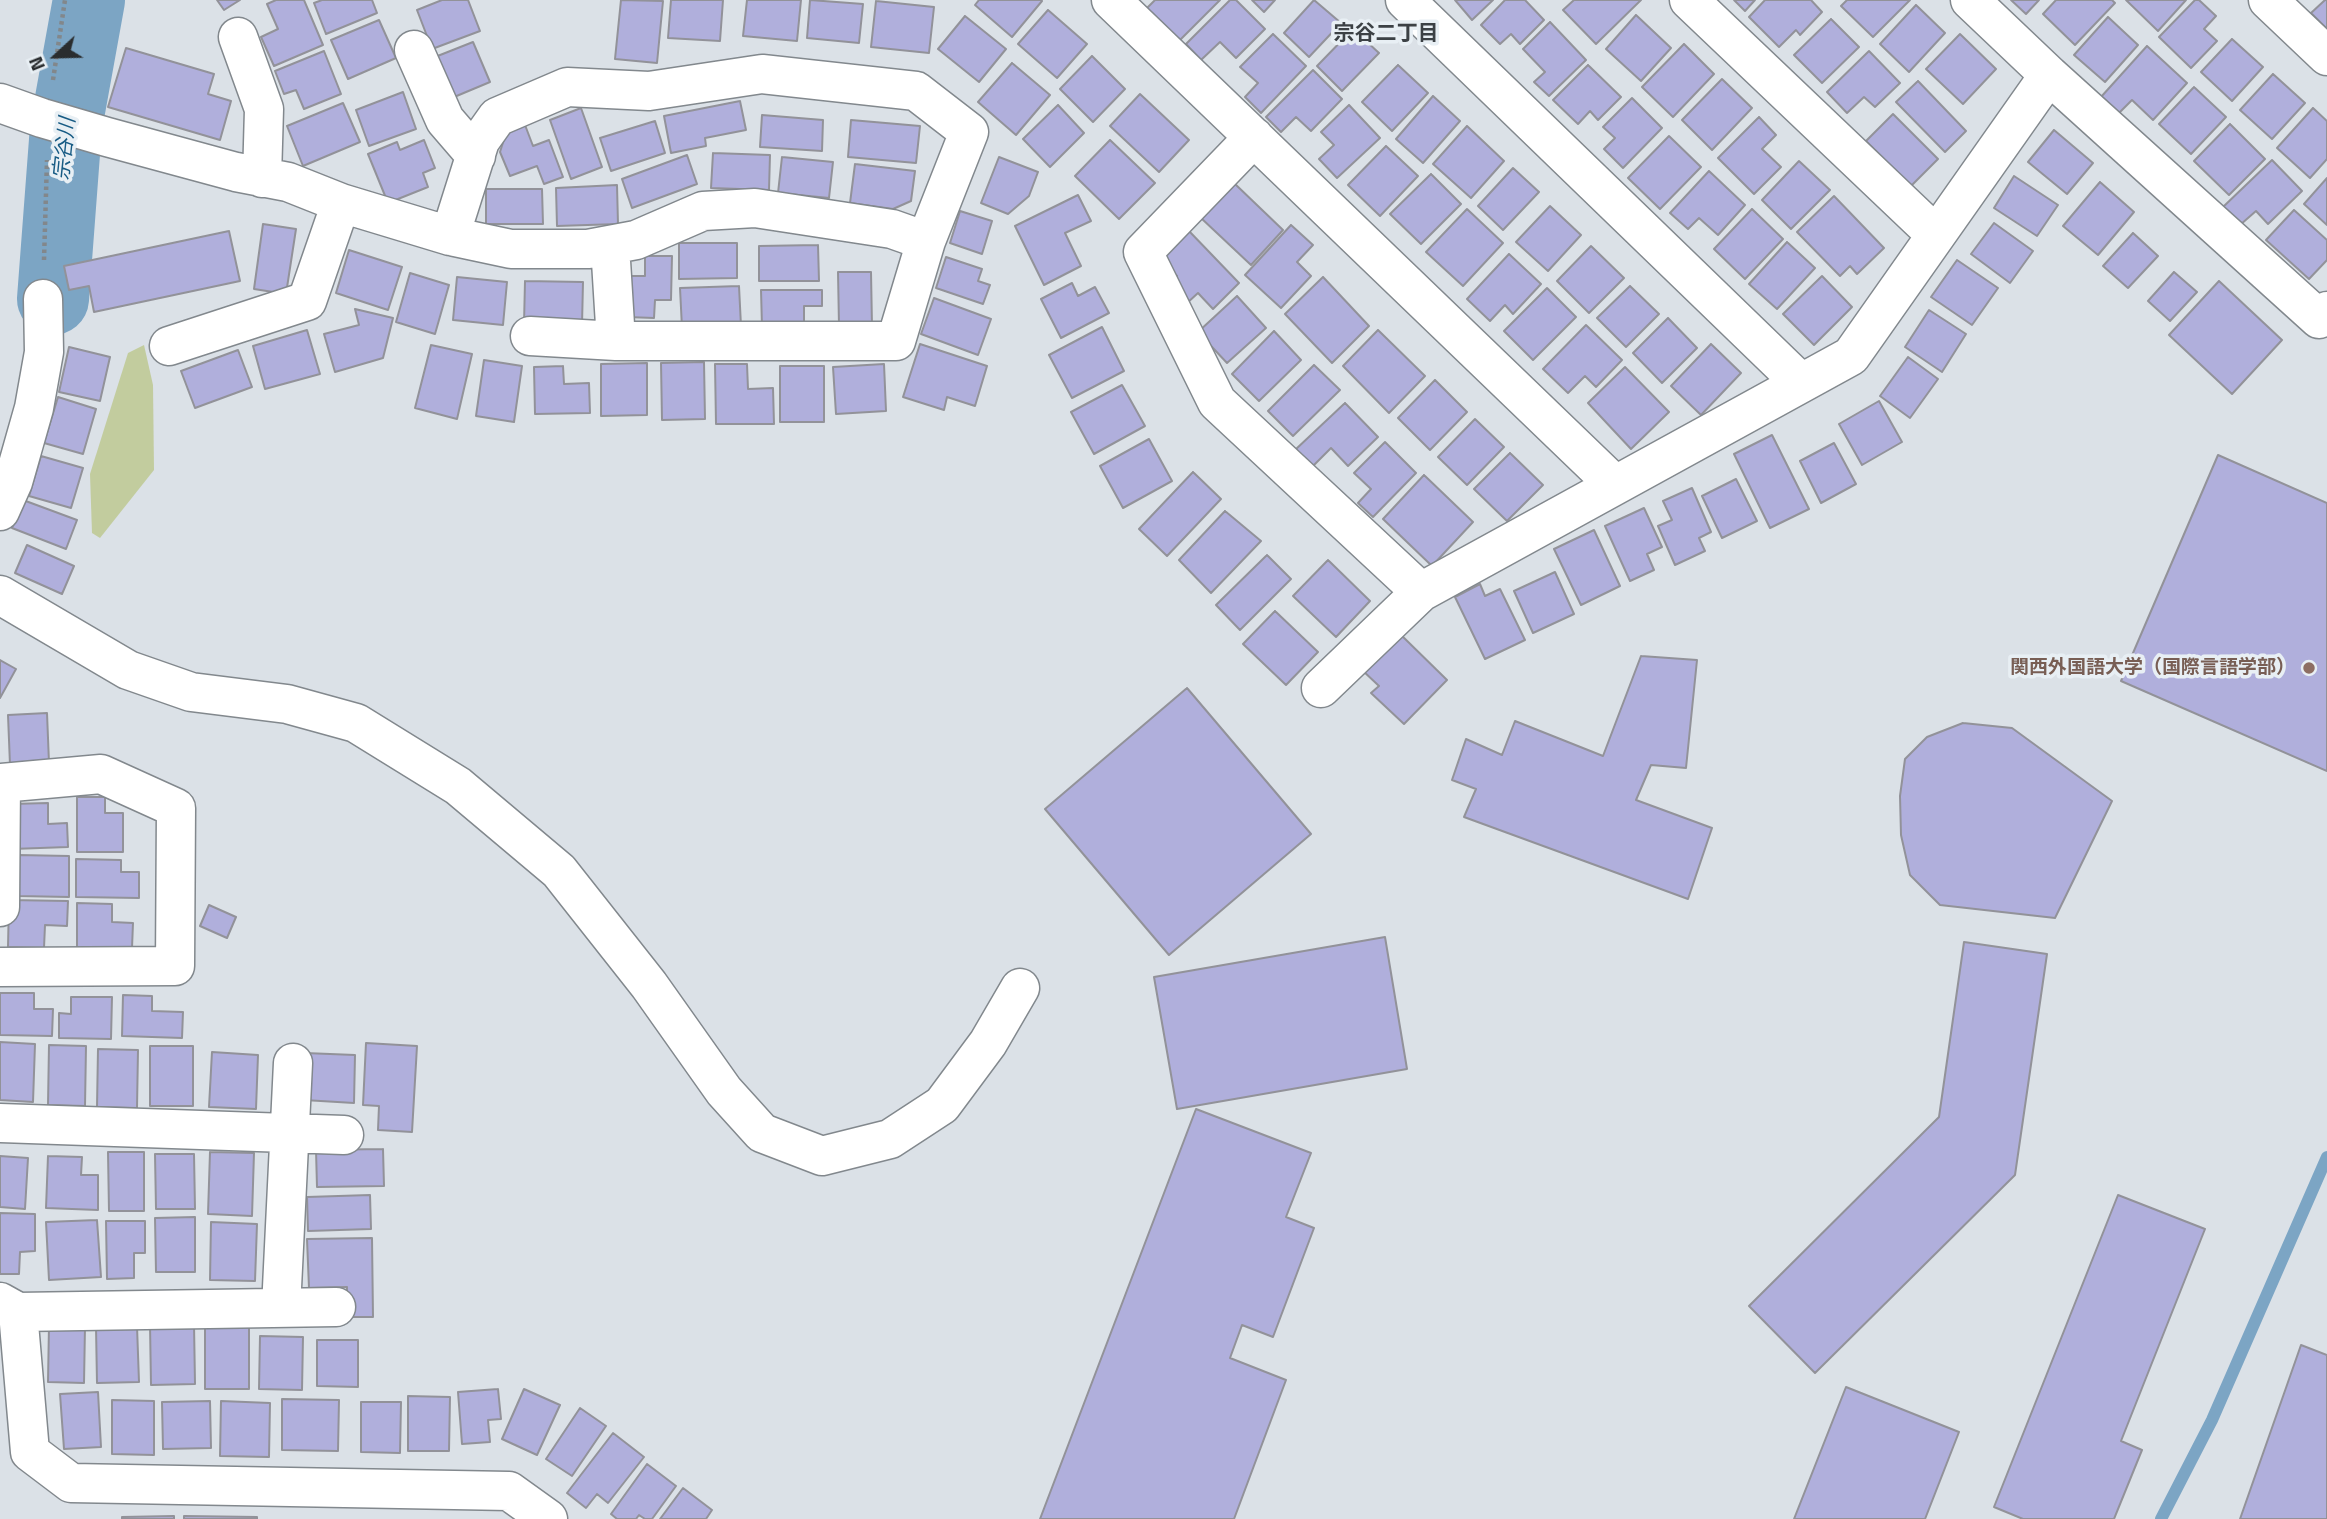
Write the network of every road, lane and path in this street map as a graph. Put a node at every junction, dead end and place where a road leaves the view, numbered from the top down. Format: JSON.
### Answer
{"nodes":[{"id":1,"x":65,"y":0,"type":"edge"},
{"id":2,"x":1111,"y":0,"type":"edge"},
{"id":3,"x":1405,"y":0,"type":"edge"},
{"id":4,"x":1689,"y":0,"type":"edge"},
{"id":5,"x":1970,"y":0,"type":"edge"},
{"id":6,"x":2267,"y":0,"type":"edge"},
{"id":7,"x":238,"y":37,"type":"dead end"},
{"id":8,"x":414,"y":50,"type":"dead end"},
{"id":9,"x":2327,"y":56,"type":"edge"},
{"id":10,"x":2049,"y":75,"type":"junction"},
{"id":11,"x":0,"y":103,"type":"edge"},
{"id":12,"x":42,"y":118,"type":"junction"},
{"id":13,"x":1254,"y":137,"type":"junction"},
{"id":14,"x":476,"y":156,"type":"junction"},
{"id":15,"x":262,"y":177,"type":"junction"},
{"id":16,"x":341,"y":203,"type":"junction"},
{"id":17,"x":1936,"y":235,"type":"junction"},
{"id":18,"x":450,"y":236,"type":"junction"},
{"id":19,"x":926,"y":241,"type":"junction"},
{"id":20,"x":610,"y":244,"type":"junction"},
{"id":21,"x":43,"y":299,"type":"joint"},
{"id":22,"x":2327,"y":311,"type":"edge"},
{"id":23,"x":530,"y":336,"type":"dead end"},
{"id":24,"x":616,"y":341,"type":"junction"},
{"id":25,"x":169,"y":346,"type":"dead end"},
{"id":26,"x":1801,"y":383,"type":"junction"},
{"id":27,"x":1615,"y":485,"type":"junction"},
{"id":28,"x":0,"y":511,"type":"edge"},
{"id":29,"x":1421,"y":592,"type":"junction"},
{"id":30,"x":0,"y":595,"type":"edge"},
{"id":31,"x":1321,"y":688,"type":"dead end"},
{"id":32,"x":1,"y":792,"type":"edge"},
{"id":33,"x":0,"y":907,"type":"edge"},
{"id":34,"x":0,"y":967,"type":"edge"},
{"id":35,"x":1020,"y":988,"type":"dead end"},
{"id":36,"x":293,"y":1063,"type":"dead end"},
{"id":37,"x":0,"y":1123,"type":"edge"},
{"id":38,"x":290,"y":1133,"type":"junction"},
{"id":39,"x":344,"y":1135,"type":"dead end"},
{"id":40,"x":9,"y":1307,"type":"edge"},
{"id":41,"x":336,"y":1307,"type":"dead end"},
{"id":42,"x":281,"y":1308,"type":"junction"},
{"id":43,"x":307,"y":1503,"type":"edge"},
{"id":44,"x":548,"y":1519,"type":"edge"}],
"edges":[{"from":1,"to":12,"type":"path"},
{"from":2,"to":13,"type":"street"},
{"from":3,"to":26,"type":"street"},
{"from":4,"to":17,"type":"street"},
{"from":5,"to":10,"type":"street"},
{"from":6,"to":9,"type":"street"},
{"from":7,"to":15,"type":"street"},
{"from":8,"to":14,"type":"street"},
{"from":10,"to":17,"type":"street"},
{"from":10,"to":22,"type":"street"},
{"from":11,"to":12,"type":"street"},
{"from":12,"to":15,"type":"street"},
{"from":12,"to":21,"type":"path"},
{"from":13,"to":27,"type":"street"},
{"from":13,"to":29,"type":"street"},
{"from":14,"to":18,"type":"street"},
{"from":14,"to":19,"type":"street"},
{"from":15,"to":16,"type":"street"},
{"from":16,"to":18,"type":"street"},
{"from":16,"to":25,"type":"street"},
{"from":17,"to":26,"type":"street"},
{"from":18,"to":20,"type":"street"},
{"from":19,"to":20,"type":"street"},
{"from":19,"to":24,"type":"street"},
{"from":20,"to":24,"type":"street"},
{"from":21,"to":28,"type":"street"},
{"from":23,"to":24,"type":"street"},
{"from":26,"to":27,"type":"street"},
{"from":27,"to":29,"type":"street"},
{"from":29,"to":31,"type":"street"},
{"from":30,"to":35,"type":"street"},
{"from":32,"to":33,"type":"street"},
{"from":32,"to":34,"type":"street"},
{"from":36,"to":38,"type":"street"},
{"from":37,"to":38,"type":"street"},
{"from":38,"to":39,"type":"street"},
{"from":38,"to":42,"type":"street"},
{"from":40,"to":42,"type":"street"},
{"from":40,"to":43,"type":"street"},
{"from":41,"to":42,"type":"street"},
{"from":43,"to":44,"type":"street"}]}
